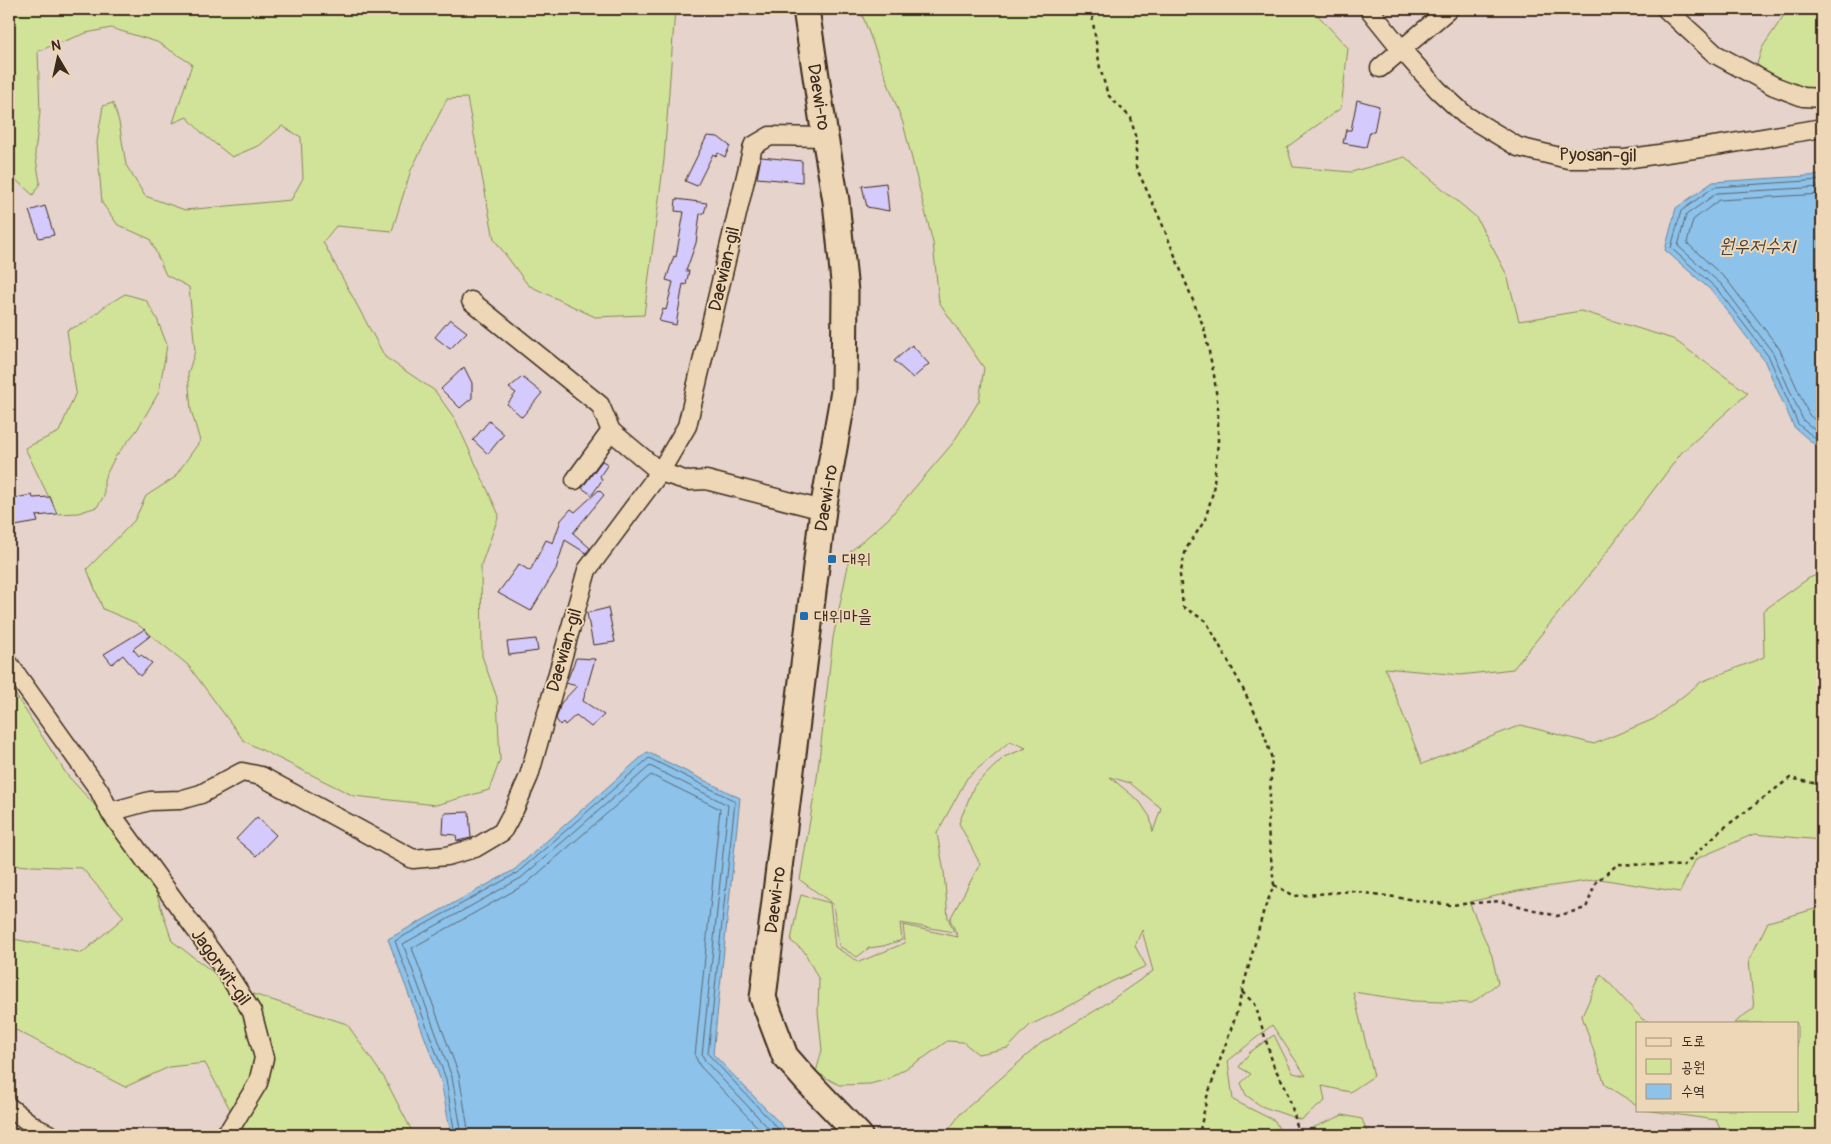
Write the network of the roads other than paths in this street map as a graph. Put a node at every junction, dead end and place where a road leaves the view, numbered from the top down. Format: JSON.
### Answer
{"nodes":[{"id":1,"x":806,"y":9,"type":"edge"},
{"id":2,"x":1369,"y":9,"type":"edge"},
{"id":3,"x":1450,"y":9,"type":"edge"},
{"id":4,"x":1666,"y":9,"type":"edge"},
{"id":5,"x":1402,"y":50,"type":"junction"},
{"id":6,"x":1380,"y":68,"type":"dead end"},
{"id":7,"x":1822,"y":98,"type":"edge"},
{"id":8,"x":1822,"y":128,"type":"edge"},
{"id":9,"x":825,"y":137,"type":"junction"},
{"id":10,"x":471,"y":302,"type":"dead end"},
{"id":11,"x":611,"y":431,"type":"junction"},
{"id":12,"x":660,"y":472,"type":"junction"},
{"id":13,"x":575,"y":480,"type":"dead end"},
{"id":14,"x":824,"y":510,"type":"junction"},
{"id":15,"x":9,"y":664,"type":"edge"},
{"id":16,"x":110,"y":812,"type":"junction"},
{"id":17,"x":9,"y":1107,"type":"edge"},
{"id":18,"x":51,"y":1135,"type":"edge"},
{"id":19,"x":224,"y":1135,"type":"edge"},
{"id":20,"x":859,"y":1135,"type":"edge"}],
"edges":[{"from":1,"to":9,"type":"main road","name":"Daewi-ro"},
{"from":2,"to":5,"type":"street","name":"Pyosan-gil"},
{"from":3,"to":5,"type":"street"},
{"from":4,"to":7,"type":"street"},
{"from":5,"to":6,"type":"street"},
{"from":5,"to":8,"type":"street","name":"Pyosan-gil"},
{"from":9,"to":12,"type":"street","name":"Daewian-gil"},
{"from":9,"to":14,"type":"main road","name":"Daewi-ro"},
{"from":10,"to":11,"type":"street"},
{"from":11,"to":12,"type":"street"},
{"from":11,"to":13,"type":"street"},
{"from":12,"to":14,"type":"street"},
{"from":12,"to":16,"type":"street","name":"Daewian-gil"},
{"from":14,"to":20,"type":"main road","name":"Daewi-ro"},
{"from":15,"to":16,"type":"street","name":"Jagorwit-gil"},
{"from":16,"to":19,"type":"street","name":"Jagorwit-gil"},
{"from":17,"to":18,"type":"street"}]}
